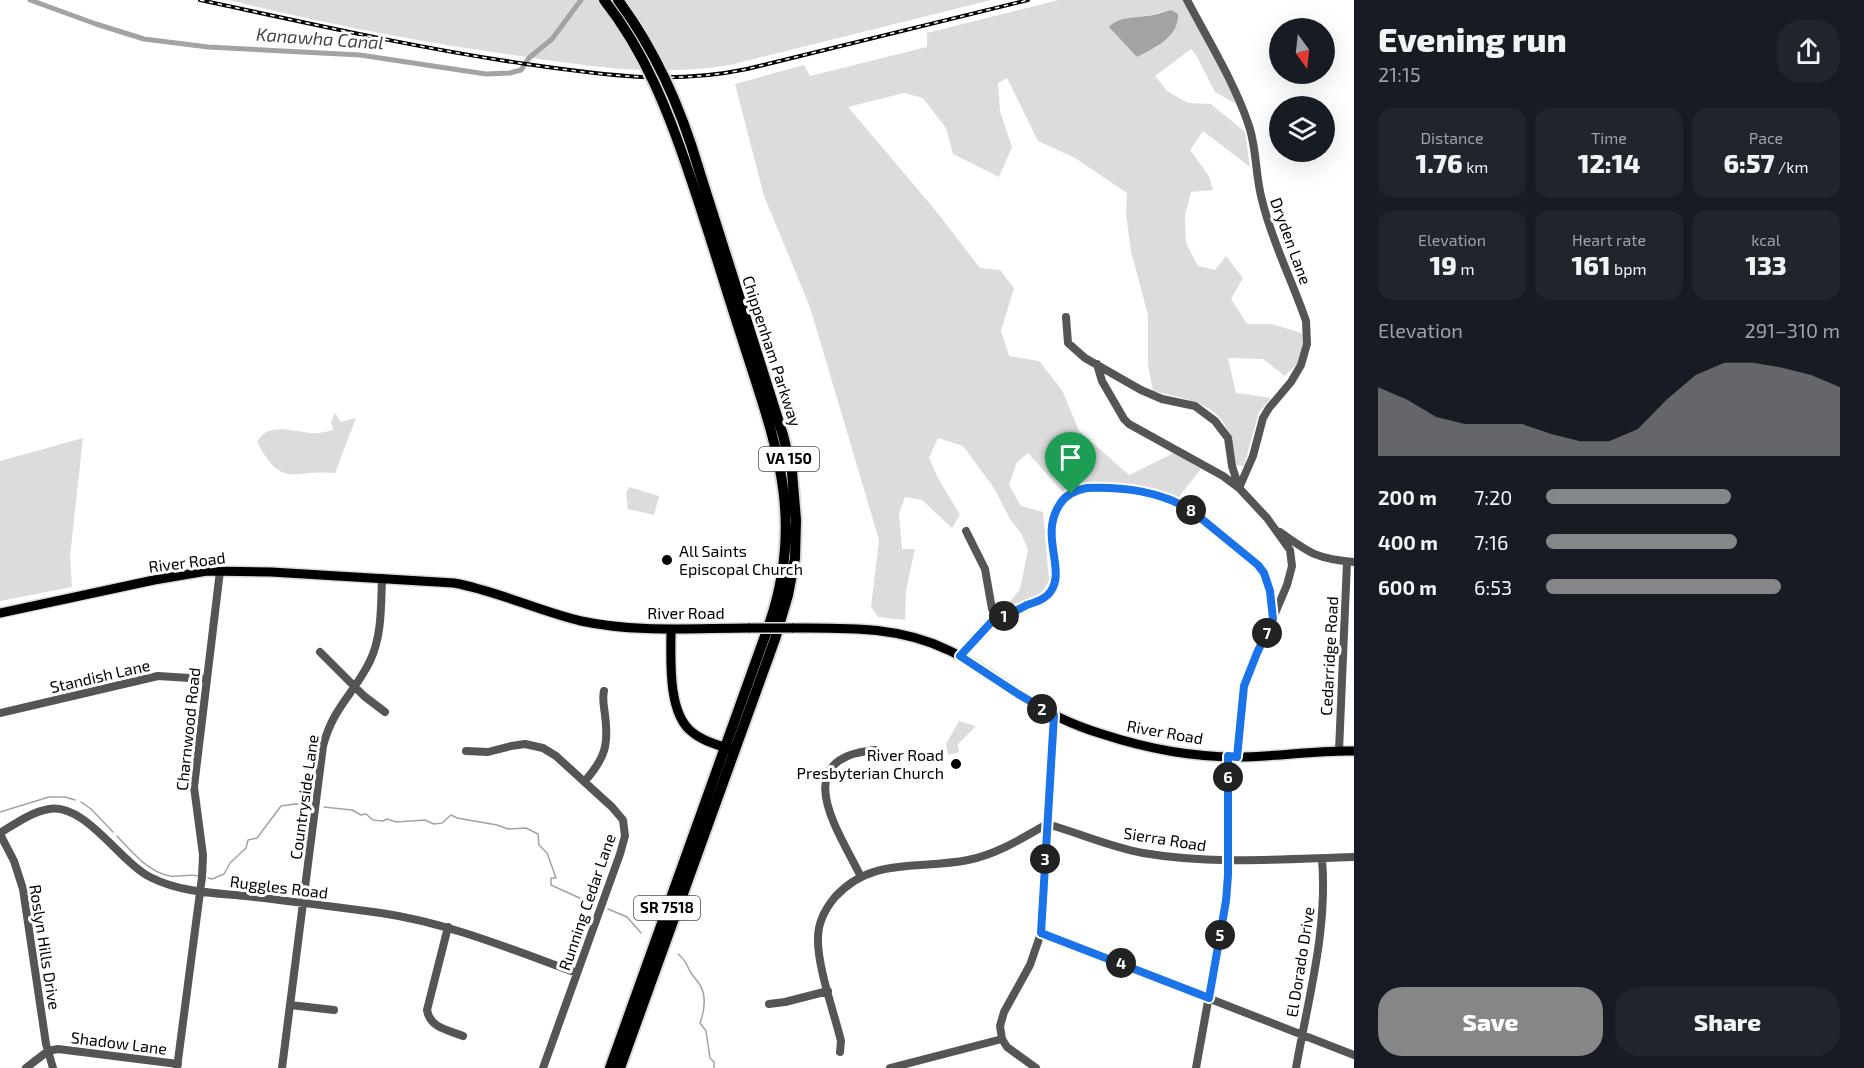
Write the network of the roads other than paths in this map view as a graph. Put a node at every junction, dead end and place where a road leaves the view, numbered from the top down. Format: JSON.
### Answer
{"nodes":[{"id":1,"x":604,"y":0,"type":"edge"},
{"id":2,"x":618,"y":0,"type":"edge"},
{"id":3,"x":1187,"y":0,"type":"edge"},
{"id":4,"x":694,"y":171,"type":"junction"},
{"id":5,"x":1066,"y":316,"type":"dead end"},
{"id":6,"x":1096,"y":364,"type":"junction"},
{"id":7,"x":1239,"y":488,"type":"junction"},
{"id":8,"x":1274,"y":528,"type":"junction"},
{"id":9,"x":966,"y":531,"type":"dead end"},
{"id":10,"x":1351,"y":562,"type":"edge"},
{"id":11,"x":220,"y":571,"type":"junction"},
{"id":12,"x":382,"y":578,"type":"junction"},
{"id":13,"x":0,"y":614,"type":"edge"},
{"id":14,"x":997,"y":616,"type":"junction"},
{"id":15,"x":1273,"y":619,"type":"junction"},
{"id":16,"x":671,"y":629,"type":"junction"},
{"id":17,"x":320,"y":652,"type":"dead end"},
{"id":18,"x":960,"y":656,"type":"junction"},
{"id":19,"x":206,"y":679,"type":"junction"},
{"id":20,"x":354,"y":686,"type":"junction"},
{"id":21,"x":604,"y":690,"type":"dead end"},
{"id":22,"x":386,"y":712,"type":"dead end"},
{"id":23,"x":0,"y":713,"type":"edge"},
{"id":24,"x":1054,"y":715,"type":"junction"},
{"id":25,"x":730,"y":749,"type":"junction"},
{"id":26,"x":875,"y":750,"type":"dead end"},
{"id":27,"x":466,"y":751,"type":"dead end"},
{"id":28,"x":1339,"y":751,"type":"junction"},
{"id":29,"x":1354,"y":751,"type":"edge"},
{"id":30,"x":1232,"y":757,"type":"junction"},
{"id":31,"x":585,"y":781,"type":"junction"},
{"id":32,"x":1047,"y":824,"type":"junction"},
{"id":33,"x":0,"y":833,"type":"edge"},
{"id":34,"x":1354,"y":857,"type":"edge"},
{"id":35,"x":1322,"y":859,"type":"junction"},
{"id":36,"x":1229,"y":861,"type":"junction"},
{"id":37,"x":860,"y":875,"type":"junction"},
{"id":38,"x":200,"y":891,"type":"junction"},
{"id":39,"x":303,"y":903,"type":"junction"},
{"id":40,"x":448,"y":927,"type":"junction"},
{"id":41,"x":1041,"y":933,"type":"junction"},
{"id":42,"x":577,"y":973,"type":"junction"},
{"id":43,"x":828,"y":991,"type":"junction"},
{"id":44,"x":1209,"y":998,"type":"junction"},
{"id":45,"x":769,"y":1004,"type":"dead end"},
{"id":46,"x":290,"y":1005,"type":"junction"},
{"id":47,"x":334,"y":1010,"type":"dead end"},
{"id":48,"x":1302,"y":1034,"type":"junction"},
{"id":49,"x":463,"y":1036,"type":"dead end"},
{"id":50,"x":1002,"y":1039,"type":"junction"},
{"id":51,"x":48,"y":1051,"type":"junction"},
{"id":52,"x":840,"y":1052,"type":"dead end"},
{"id":53,"x":1354,"y":1055,"type":"edge"},
{"id":54,"x":178,"y":1066,"type":"edge"},
{"id":55,"x":26,"y":1068,"type":"edge"},
{"id":56,"x":53,"y":1068,"type":"edge"},
{"id":57,"x":282,"y":1068,"type":"edge"},
{"id":58,"x":543,"y":1068,"type":"edge"},
{"id":59,"x":610,"y":1068,"type":"edge"},
{"id":60,"x":620,"y":1068,"type":"edge"},
{"id":61,"x":890,"y":1068,"type":"edge"},
{"id":62,"x":1036,"y":1068,"type":"edge"},
{"id":63,"x":1196,"y":1068,"type":"edge"},
{"id":64,"x":1296,"y":1068,"type":"edge"}],
"edges":[{"from":1,"to":4,"type":"highway","number":"VA 150","bridge":true},
{"from":2,"to":4,"type":"highway","number":"VA 150","bridge":true},
{"from":3,"to":7,"type":"street","name":"Dryden Lane"},
{"from":4,"to":25,"type":"highway","name":"Chippenham Parkway","number":"VA 150"},
{"from":5,"to":6,"type":"street"},
{"from":6,"to":7,"type":"street"},
{"from":6,"to":7,"type":"street"},
{"from":7,"to":8,"type":"street"},
{"from":8,"to":10,"type":"street"},
{"from":8,"to":15,"type":"street"},
{"from":9,"to":14,"type":"street"},
{"from":10,"to":28,"type":"street","name":"Cedarridge Road"},
{"from":11,"to":12,"type":"main road","name":"River Road"},
{"from":11,"to":13,"type":"main road","name":"River Road"},
{"from":11,"to":19,"type":"street","name":"Charnwood Road"},
{"from":12,"to":16,"type":"main road","name":"River Road"},
{"from":12,"to":20,"type":"street","name":"Countryside Lane"},
{"from":14,"to":15,"type":"street"},
{"from":14,"to":18,"type":"street"},
{"from":15,"to":30,"type":"street"},
{"from":16,"to":18,"type":"main road","name":"River Road","bridge":true},
{"from":16,"to":25,"type":"main road"},
{"from":17,"to":20,"type":"street"},
{"from":18,"to":24,"type":"main road","name":"River Road"},
{"from":19,"to":23,"type":"street","name":"Standish Lane"},
{"from":19,"to":38,"type":"street","name":"Charnwood Road"},
{"from":20,"to":22,"type":"street"},
{"from":20,"to":39,"type":"street","name":"Countryside Lane"},
{"from":21,"to":31,"type":"street"},
{"from":24,"to":30,"type":"main road","name":"River Road"},
{"from":24,"to":32,"type":"street"},
{"from":25,"to":59,"type":"highway","number":"SR 7518"},
{"from":25,"to":60,"type":"highway","number":"SR 7518"},
{"from":26,"to":37,"type":"street"},
{"from":27,"to":31,"type":"street","name":"Running Cedar Lane"},
{"from":28,"to":29,"type":"main road","name":"River Road"},
{"from":28,"to":30,"type":"main road","name":"River Road"},
{"from":30,"to":36,"type":"street"},
{"from":31,"to":42,"type":"street","name":"Running Cedar Lane"},
{"from":32,"to":36,"type":"street","name":"Sierra Road"},
{"from":32,"to":37,"type":"street"},
{"from":32,"to":41,"type":"street"},
{"from":33,"to":38,"type":"street","name":"Ruggles Road"},
{"from":33,"to":51,"type":"street","name":"Roslyn Hills Drive"},
{"from":34,"to":35,"type":"street","name":"Sierra Road"},
{"from":35,"to":36,"type":"street","name":"Sierra Road"},
{"from":35,"to":48,"type":"street","name":"El Dorado Drive"},
{"from":36,"to":44,"type":"street"},
{"from":37,"to":43,"type":"street"},
{"from":38,"to":39,"type":"street","name":"Ruggles Road"},
{"from":38,"to":54,"type":"street","name":"Charnwood Road"},
{"from":39,"to":40,"type":"street","name":"Ruggles Road"},
{"from":39,"to":46,"type":"street","name":"Countryside Lane"},
{"from":40,"to":42,"type":"street","name":"Ruggles Road"},
{"from":40,"to":49,"type":"street"},
{"from":41,"to":44,"type":"street"},
{"from":41,"to":50,"type":"street"},
{"from":42,"to":58,"type":"street","name":"Running Cedar Lane"},
{"from":43,"to":45,"type":"street"},
{"from":43,"to":52,"type":"street"},
{"from":44,"to":48,"type":"street"},
{"from":44,"to":63,"type":"street"},
{"from":46,"to":47,"type":"street"},
{"from":46,"to":57,"type":"street","name":"Countryside Lane"},
{"from":48,"to":53,"type":"street"},
{"from":48,"to":64,"type":"street","name":"El Dorado Drive"},
{"from":50,"to":61,"type":"street"},
{"from":50,"to":62,"type":"street"},
{"from":51,"to":54,"type":"street","name":"Shadow Lane"},
{"from":51,"to":55,"type":"street","name":"Shadow Lane"},
{"from":51,"to":56,"type":"street","name":"Roslyn Hills Drive"}]}
